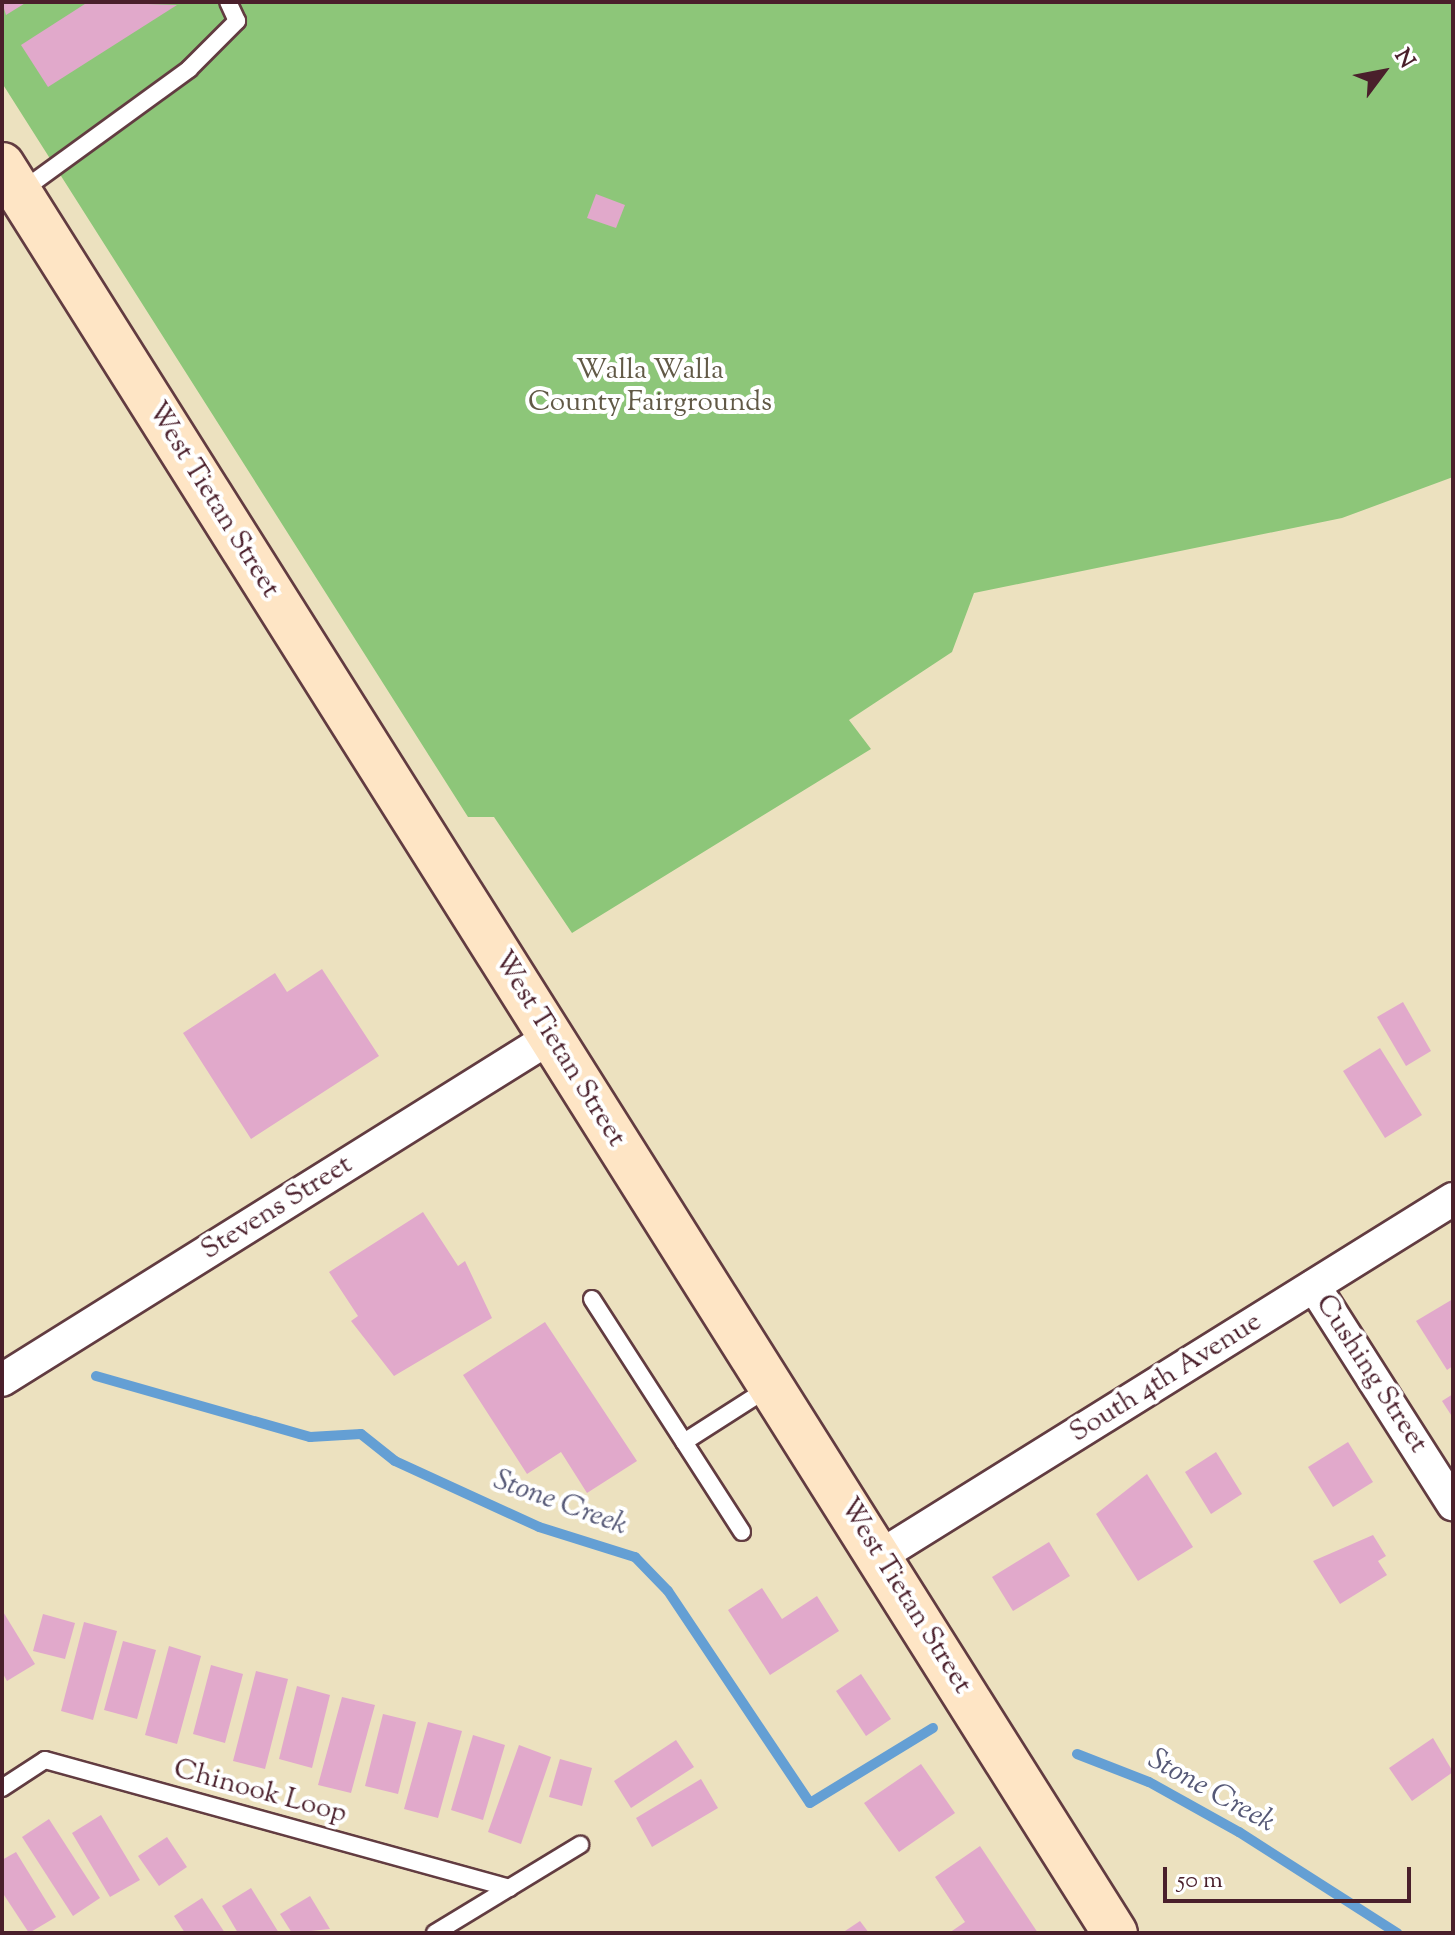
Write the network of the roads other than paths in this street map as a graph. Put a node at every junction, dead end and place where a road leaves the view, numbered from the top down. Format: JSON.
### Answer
{"nodes":[{"id":1,"x":228,"y":2,"type":"edge"},
{"id":2,"x":11,"y":178,"type":"edge"},
{"id":3,"x":551,"y":1037,"type":"junction"},
{"id":4,"x":1453,"y":1199,"type":"edge"},
{"id":5,"x":1314,"y":1286,"type":"junction"},
{"id":6,"x":592,"y":1299,"type":"dead end"},
{"id":7,"x":2,"y":1380,"type":"edge"},
{"id":8,"x":772,"y":1385,"type":"junction"},
{"id":9,"x":684,"y":1442,"type":"junction"},
{"id":10,"x":1453,"y":1504,"type":"edge"},
{"id":11,"x":742,"y":1532,"type":"dead end"},
{"id":12,"x":880,"y":1556,"type":"junction"},
{"id":13,"x":2,"y":1788,"type":"edge"},
{"id":14,"x":580,"y":1845,"type":"dead end"},
{"id":15,"x":510,"y":1888,"type":"junction"},
{"id":16,"x":435,"y":1933,"type":"edge"},
{"id":17,"x":1115,"y":1933,"type":"edge"}],
"edges":[{"from":1,"to":2,"type":"lane"},
{"from":2,"to":3,"type":"main road","name":"West Tietan Street"},
{"from":3,"to":7,"type":"street","name":"Stevens Street"},
{"from":3,"to":8,"type":"main road","name":"West Tietan Street"},
{"from":4,"to":5,"type":"street","name":"South 4th Avenue"},
{"from":5,"to":10,"type":"street","name":"Cushing Street"},
{"from":5,"to":12,"type":"street","name":"South 4th Avenue"},
{"from":6,"to":9,"type":"lane"},
{"from":8,"to":9,"type":"lane"},
{"from":8,"to":12,"type":"main road","name":"West Tietan Street"},
{"from":9,"to":11,"type":"lane"},
{"from":12,"to":17,"type":"main road","name":"West Tietan Street"},
{"from":13,"to":15,"type":"lane","name":"Chinook Loop"},
{"from":14,"to":15,"type":"lane"},
{"from":15,"to":16,"type":"lane"}]}
